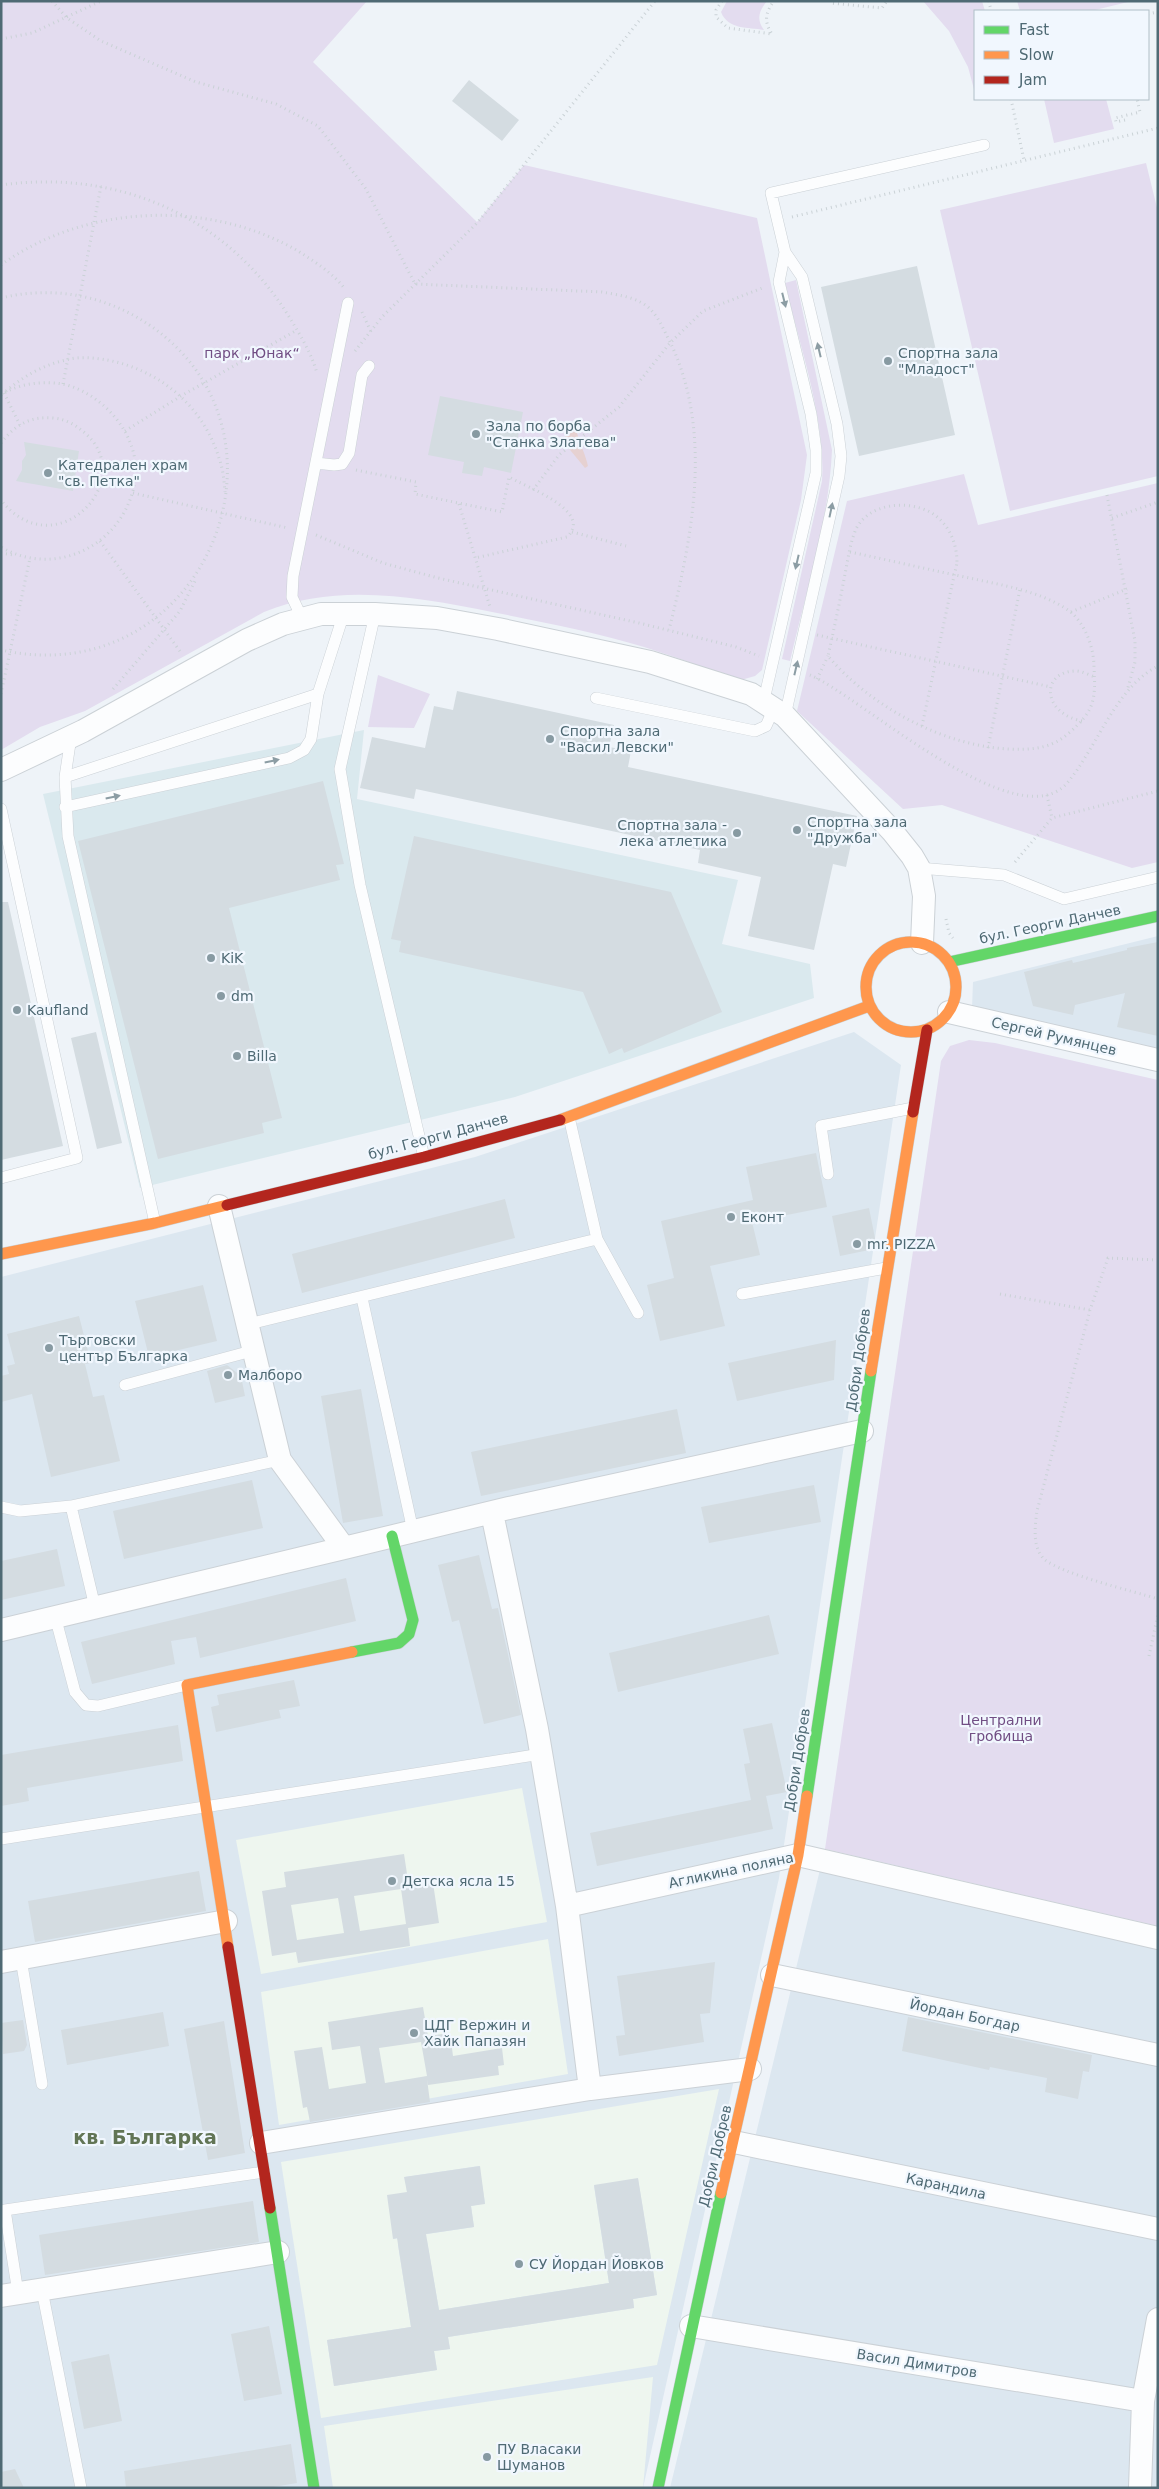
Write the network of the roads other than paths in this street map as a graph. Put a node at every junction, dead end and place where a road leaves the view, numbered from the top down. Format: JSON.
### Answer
{"nodes":[{"id":1,"x":984,"y":145,"type":"dead end"},
{"id":2,"x":785,"y":252,"type":"junction"},
{"id":3,"x":353,"y":304,"type":"road end"},
{"id":4,"x":369,"y":366,"type":"dead end"},
{"id":5,"x":316,"y":463,"type":"junction"},
{"id":6,"x":344,"y":613,"type":"junction"},
{"id":7,"x":375,"y":614,"type":"junction"},
{"id":8,"x":302,"y":618,"type":"junction"},
{"id":9,"x":318,"y":694,"type":"junction"},
{"id":10,"x":596,"y":698,"type":"dead end"},
{"id":11,"x":774,"y":708,"type":"junction"},
{"id":12,"x":71,"y":737,"type":"junction"},
{"id":13,"x":1,"y":770,"type":"edge"},
{"id":14,"x":65,"y":777,"type":"junction"},
{"id":15,"x":65,"y":807,"type":"junction"},
{"id":16,"x":1,"y":809,"type":"edge"},
{"id":17,"x":919,"y":868,"type":"junction"},
{"id":18,"x":1158,"y":877,"type":"edge"},
{"id":19,"x":1158,"y":916,"type":"edge"},
{"id":20,"x":922,"y":943,"type":"junction"},
{"id":21,"x":949,"y":962,"type":"junction"},
{"id":22,"x":869,"y":1006,"type":"junction"},
{"id":23,"x":949,"y":1012,"type":"junction"},
{"id":24,"x":927,"y":1030,"type":"junction"},
{"id":25,"x":1158,"y":1060,"type":"edge"},
{"id":26,"x":913,"y":1108,"type":"junction"},
{"id":27,"x":569,"y":1117,"type":"junction"},
{"id":28,"x":424,"y":1156,"type":"junction"},
{"id":29,"x":828,"y":1174,"type":"dead end"},
{"id":30,"x":1,"y":1178,"type":"edge"},
{"id":31,"x":219,"y":1206,"type":"junction"},
{"id":32,"x":155,"y":1223,"type":"junction"},
{"id":33,"x":597,"y":1239,"type":"junction"},
{"id":34,"x":1,"y":1254,"type":"edge"},
{"id":35,"x":886,"y":1268,"type":"junction"},
{"id":36,"x":742,"y":1294,"type":"dead end"},
{"id":37,"x":362,"y":1298,"type":"junction"},
{"id":38,"x":638,"y":1313,"type":"dead end"},
{"id":39,"x":249,"y":1324,"type":"junction"},
{"id":40,"x":255,"y":1350,"type":"junction"},
{"id":41,"x":124,"y":1385,"type":"dead end"},
{"id":42,"x":862,"y":1432,"type":"junction"},
{"id":43,"x":280,"y":1460,"type":"junction"},
{"id":44,"x":71,"y":1506,"type":"junction"},
{"id":45,"x":1,"y":1508,"type":"edge"},
{"id":46,"x":492,"y":1513,"type":"junction"},
{"id":47,"x":403,"y":1534,"type":"junction"},
{"id":48,"x":344,"y":1548,"type":"junction"},
{"id":49,"x":95,"y":1607,"type":"junction"},
{"id":50,"x":55,"y":1616,"type":"junction"},
{"id":51,"x":1,"y":1630,"type":"edge"},
{"id":52,"x":187,"y":1685,"type":"junction"},
{"id":53,"x":541,"y":1754,"type":"junction"},
{"id":54,"x":209,"y":1808,"type":"junction"},
{"id":55,"x":1,"y":1839,"type":"edge"},
{"id":56,"x":798,"y":1855,"type":"junction"},
{"id":57,"x":567,"y":1906,"type":"junction"},
{"id":58,"x":226,"y":1921,"type":"junction"},
{"id":59,"x":1158,"y":1938,"type":"edge"},
{"id":60,"x":11,"y":1960,"type":"edge"},
{"id":61,"x":772,"y":1975,"type":"junction"},
{"id":62,"x":1158,"y":2054,"type":"edge"},
{"id":63,"x":750,"y":2070,"type":"junction"},
{"id":64,"x":42,"y":2084,"type":"dead end"},
{"id":65,"x":590,"y":2089,"type":"junction"},
{"id":66,"x":734,"y":2142,"type":"junction"},
{"id":67,"x":261,"y":2143,"type":"junction"},
{"id":68,"x":265,"y":2172,"type":"junction"},
{"id":69,"x":1158,"y":2229,"type":"edge"},
{"id":70,"x":278,"y":2252,"type":"junction"},
{"id":71,"x":42,"y":2290,"type":"junction"},
{"id":72,"x":9,"y":2295,"type":"edge"},
{"id":73,"x":1158,"y":2319,"type":"edge"},
{"id":74,"x":691,"y":2326,"type":"junction"},
{"id":75,"x":1143,"y":2401,"type":"junction"},
{"id":76,"x":81,"y":2488,"type":"edge"},
{"id":77,"x":314,"y":2488,"type":"edge"},
{"id":78,"x":658,"y":2488,"type":"edge"},
{"id":79,"x":1140,"y":2488,"type":"edge"}],
"edges":[{"from":1,"to":2,"type":"lane"},
{"from":2,"to":11,"type":"lane","one_way":true},
{"from":11,"to":2,"type":"lane","one_way":true},
{"from":3,"to":5,"type":"lane"},
{"from":4,"to":5,"type":"lane"},
{"from":5,"to":8,"type":"lane"},
{"from":6,"to":7,"type":"street"},
{"from":6,"to":8,"type":"street"},
{"from":6,"to":9,"type":"lane"},
{"from":7,"to":11,"type":"street"},
{"from":7,"to":28,"type":"lane"},
{"from":8,"to":12,"type":"street"},
{"from":9,"to":14,"type":"lane"},
{"from":15,"to":9,"type":"lane","one_way":true},
{"from":10,"to":11,"type":"lane"},
{"from":11,"to":17,"type":"street"},
{"from":12,"to":13,"type":"street"},
{"from":12,"to":14,"type":"lane"},
{"from":14,"to":15,"type":"lane"},
{"from":15,"to":32,"type":"lane"},
{"from":16,"to":30,"type":"lane"},
{"from":17,"to":18,"type":"lane"},
{"from":17,"to":20,"type":"street"},
{"from":19,"to":21,"type":"street","name":"бул. Георги Данчев"},
{"from":20,"to":21,"type":"street"},
{"from":20,"to":22,"type":"street"},
{"from":21,"to":23,"type":"street"},
{"from":22,"to":24,"type":"street"},
{"from":22,"to":27,"type":"street","name":"бул. Георги Данчев"},
{"from":23,"to":24,"type":"street"},
{"from":23,"to":25,"type":"street","name":"Сергей Румянцев"},
{"from":24,"to":26,"type":"street","name":"Добри Добрев"},
{"from":26,"to":29,"type":"lane"},
{"from":26,"to":35,"type":"street","name":"Добри Добрев"},
{"from":27,"to":28,"type":"street","name":"бул. Георги Данчев"},
{"from":27,"to":33,"type":"lane"},
{"from":28,"to":31,"type":"street","name":"бул. Георги Данчев"},
{"from":31,"to":32,"type":"street","name":"бул. Георги Данчев"},
{"from":31,"to":39,"type":"street"},
{"from":32,"to":34,"type":"street","name":"бул. Георги Данчев"},
{"from":33,"to":37,"type":"lane"},
{"from":33,"to":38,"type":"lane"},
{"from":35,"to":36,"type":"lane"},
{"from":35,"to":42,"type":"street","name":"Добри Добрев"},
{"from":37,"to":39,"type":"lane"},
{"from":37,"to":47,"type":"lane"},
{"from":39,"to":40,"type":"street"},
{"from":40,"to":41,"type":"lane"},
{"from":40,"to":43,"type":"street"},
{"from":42,"to":46,"type":"street"},
{"from":42,"to":56,"type":"street","name":"Добри Добрев"},
{"from":43,"to":44,"type":"lane"},
{"from":43,"to":48,"type":"street"},
{"from":44,"to":45,"type":"lane"},
{"from":44,"to":49,"type":"lane"},
{"from":46,"to":47,"type":"street"},
{"from":46,"to":53,"type":"street"},
{"from":47,"to":48,"type":"street"},
{"from":47,"to":52,"type":"street"},
{"from":48,"to":49,"type":"street"},
{"from":49,"to":50,"type":"street"},
{"from":50,"to":51,"type":"street"},
{"from":50,"to":52,"type":"lane"},
{"from":52,"to":54,"type":"street"},
{"from":53,"to":54,"type":"lane"},
{"from":53,"to":57,"type":"street"},
{"from":54,"to":55,"type":"lane"},
{"from":54,"to":58,"type":"street"},
{"from":56,"to":57,"type":"street","name":"Агликина поляна"},
{"from":56,"to":59,"type":"street","name":"Агликина поляна"},
{"from":56,"to":61,"type":"street","name":"Добри Добрев"},
{"from":57,"to":65,"type":"street"},
{"from":58,"to":60,"type":"street"},
{"from":58,"to":67,"type":"street"},
{"from":60,"to":64,"type":"lane"},
{"from":61,"to":62,"type":"street","name":"Йордан Богдар"},
{"from":61,"to":63,"type":"street","name":"Добри Добрев"},
{"from":63,"to":65,"type":"street"},
{"from":63,"to":66,"type":"street","name":"Добри Добрев"},
{"from":65,"to":67,"type":"street"},
{"from":66,"to":69,"type":"street","name":"Карандила"},
{"from":66,"to":74,"type":"street","name":"Добри Добрев"},
{"from":67,"to":68,"type":"street"},
{"from":68,"to":70,"type":"street"},
{"from":68,"to":72,"type":"lane"},
{"from":70,"to":71,"type":"street"},
{"from":70,"to":77,"type":"street"},
{"from":71,"to":72,"type":"street"},
{"from":71,"to":76,"type":"lane"},
{"from":73,"to":75,"type":"street"},
{"from":74,"to":75,"type":"street","name":"Васил Димитров"},
{"from":74,"to":78,"type":"street","name":"Добри Добрев"},
{"from":75,"to":79,"type":"street"}]}
